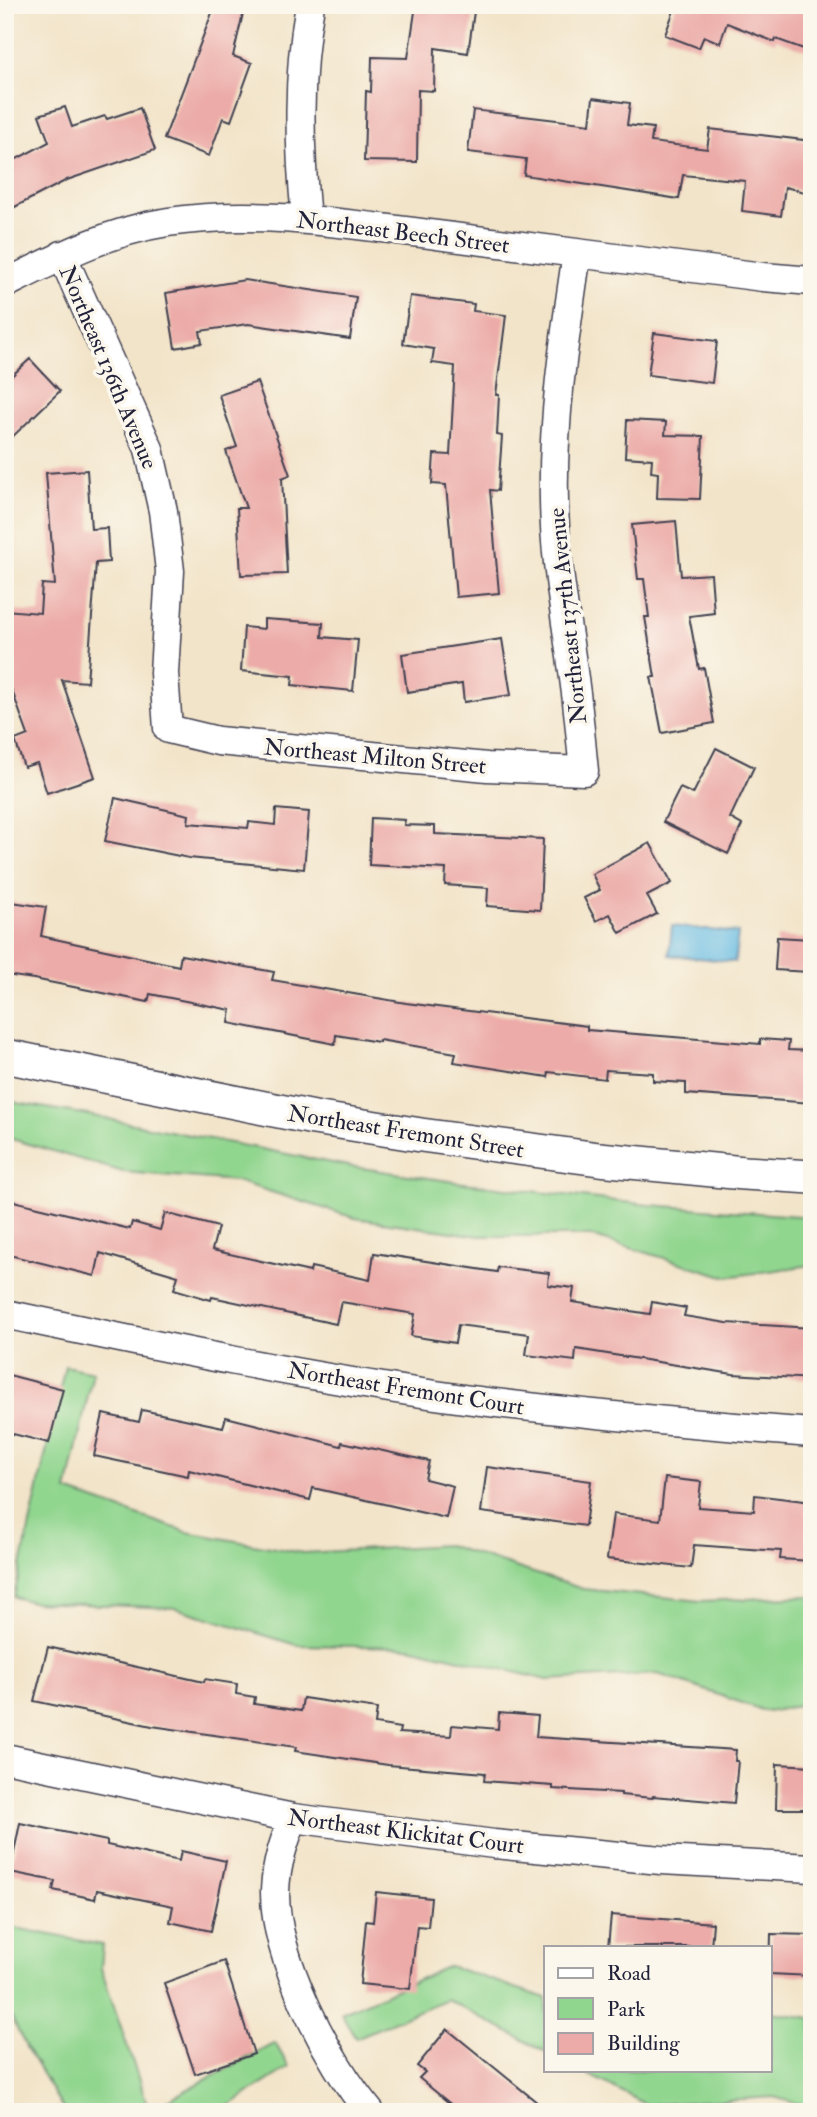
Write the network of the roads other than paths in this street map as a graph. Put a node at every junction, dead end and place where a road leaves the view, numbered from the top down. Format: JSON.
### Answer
{"nodes":[{"id":1,"x":310,"y":5,"type":"edge"},
{"id":2,"x":306,"y":219,"type":"junction"},
{"id":3,"x":576,"y":253,"type":"junction"},
{"id":4,"x":62,"y":255,"type":"junction"},
{"id":5,"x":812,"y":281,"type":"edge"},
{"id":6,"x":5,"y":284,"type":"edge"},
{"id":7,"x":168,"y":729,"type":"joint"},
{"id":8,"x":584,"y":771,"type":"joint"},
{"id":9,"x":5,"y":1056,"type":"edge"},
{"id":10,"x":812,"y":1177,"type":"edge"},
{"id":11,"x":5,"y":1314,"type":"edge"},
{"id":12,"x":812,"y":1433,"type":"edge"},
{"id":13,"x":5,"y":1758,"type":"edge"},
{"id":14,"x":293,"y":1818,"type":"junction"},
{"id":15,"x":812,"y":1868,"type":"edge"},
{"id":16,"x":370,"y":2112,"type":"edge"}],
"edges":[{"from":1,"to":2,"type":"street"},
{"from":2,"to":3,"type":"street","name":"Northeast Beech Street"},
{"from":2,"to":4,"type":"street","name":"Northeast Beech Street"},
{"from":3,"to":5,"type":"street","name":"Northeast Beech Street"},
{"from":3,"to":8,"type":"street","name":"Northeast 137th Avenue"},
{"from":4,"to":6,"type":"street","name":"Northeast Beech Street"},
{"from":4,"to":7,"type":"street","name":"Northeast 136th Avenue"},
{"from":7,"to":8,"type":"street","name":"Northeast Milton Street"},
{"from":9,"to":10,"type":"street","name":"Northeast Fremont Street"},
{"from":11,"to":12,"type":"street","name":"Northeast Fremont Court"},
{"from":13,"to":14,"type":"street","name":"Northeast Klickitat Court"},
{"from":14,"to":15,"type":"street","name":"Northeast Klickitat Court"},
{"from":14,"to":16,"type":"street"}]}
